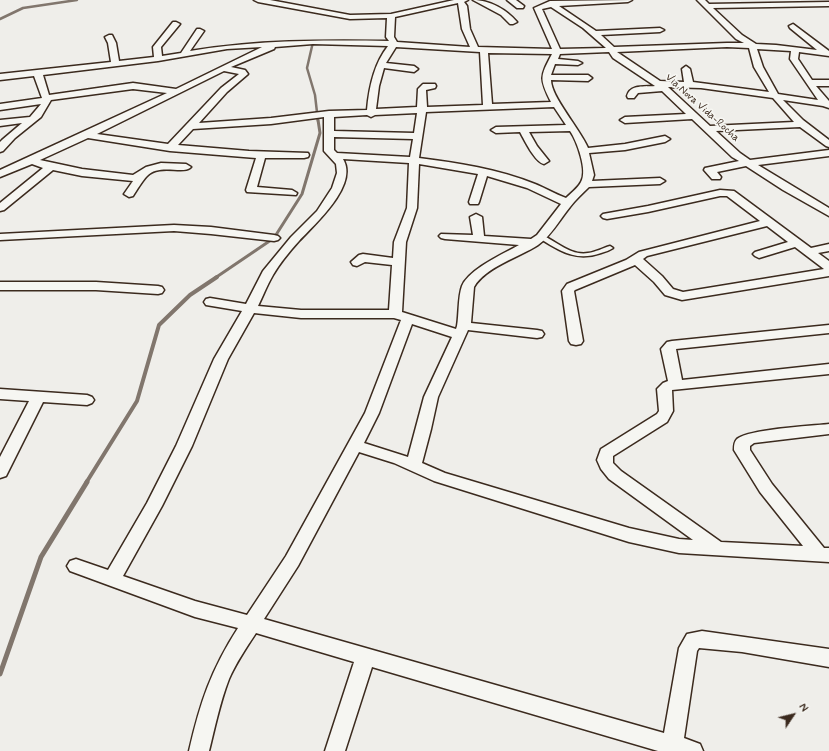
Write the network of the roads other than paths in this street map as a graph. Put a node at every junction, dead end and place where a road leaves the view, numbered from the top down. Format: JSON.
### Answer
{"nodes":[{"id":1,"x":258,"y":0,"type":"edge"},
{"id":2,"x":462,"y":0,"type":"edge"},
{"id":3,"x":477,"y":0,"type":"edge"},
{"id":4,"x":511,"y":0,"type":"edge"},
{"id":5,"x":628,"y":0,"type":"edge"},
{"id":6,"x":701,"y":0,"type":"edge"},
{"id":7,"x":549,"y":2,"type":"edge"},
{"id":8,"x":771,"y":2,"type":"edge"},
{"id":9,"x":829,"y":4,"type":"edge"},
{"id":10,"x":520,"y":6,"type":"dead end"},
{"id":11,"x":708,"y":6,"type":"junction"},
{"id":12,"x":391,"y":16,"type":"junction"},
{"id":13,"x":513,"y":22,"type":"dead end"},
{"id":14,"x":176,"y":24,"type":"dead end"},
{"id":15,"x":793,"y":26,"type":"dead end"},
{"id":16,"x":660,"y":30,"type":"dead end"},
{"id":17,"x":200,"y":31,"type":"dead end"},
{"id":18,"x":594,"y":33,"type":"junction"},
{"id":19,"x":109,"y":38,"type":"dead end"},
{"id":20,"x":281,"y":44,"type":"junction"},
{"id":21,"x":394,"y":44,"type":"junction"},
{"id":22,"x":753,"y":45,"type":"junction"},
{"id":23,"x":612,"y":49,"type":"junction"},
{"id":24,"x":795,"y":49,"type":"junction"},
{"id":25,"x":475,"y":50,"type":"junction"},
{"id":26,"x":484,"y":50,"type":"junction"},
{"id":27,"x":557,"y":52,"type":"junction"},
{"id":28,"x":184,"y":54,"type":"junction"},
{"id":29,"x":828,"y":54,"type":"edge"},
{"id":30,"x":158,"y":59,"type":"junction"},
{"id":31,"x":552,"y":62,"type":"junction"},
{"id":32,"x":578,"y":63,"type":"dead end"},
{"id":33,"x":116,"y":64,"type":"junction"},
{"id":34,"x":381,"y":66,"type":"junction"},
{"id":35,"x":224,"y":68,"type":"junction"},
{"id":36,"x":414,"y":69,"type":"dead end"},
{"id":37,"x":686,"y":69,"type":"dead end"},
{"id":38,"x":38,"y":73,"type":"junction"},
{"id":39,"x":0,"y":77,"type":"edge"},
{"id":40,"x":546,"y":77,"type":"junction"},
{"id":41,"x":588,"y":78,"type":"dead end"},
{"id":42,"x":810,"y":82,"type":"junction"},
{"id":43,"x":829,"y":83,"type":"edge"},
{"id":44,"x":689,"y":85,"type":"junction"},
{"id":45,"x":432,"y":86,"type":"dead end"},
{"id":46,"x":661,"y":86,"type":"junction"},
{"id":47,"x":175,"y":91,"type":"junction"},
{"id":48,"x":631,"y":96,"type":"dead end"},
{"id":49,"x":774,"y":96,"type":"junction"},
{"id":50,"x":47,"y":99,"type":"junction"},
{"id":51,"x":557,"y":104,"type":"junction"},
{"id":52,"x":828,"y":105,"type":"edge"},
{"id":53,"x":0,"y":107,"type":"edge"},
{"id":54,"x":488,"y":107,"type":"junction"},
{"id":55,"x":422,"y":110,"type":"junction"},
{"id":56,"x":328,"y":114,"type":"junction"},
{"id":57,"x":370,"y":114,"type":"junction"},
{"id":58,"x":693,"y":116,"type":"junction"},
{"id":59,"x":34,"y":119,"type":"junction"},
{"id":60,"x":625,"y":120,"type":"dead end"},
{"id":61,"x":0,"y":123,"type":"edge"},
{"id":62,"x":801,"y":124,"type":"junction"},
{"id":63,"x":193,"y":126,"type":"junction"},
{"id":64,"x":572,"y":128,"type":"junction"},
{"id":65,"x":523,"y":129,"type":"junction"},
{"id":66,"x":707,"y":129,"type":"junction"},
{"id":67,"x":496,"y":130,"type":"dead end"},
{"id":68,"x":328,"y":134,"type":"junction"},
{"id":69,"x":88,"y":135,"type":"junction"},
{"id":70,"x":418,"y":136,"type":"junction"},
{"id":71,"x":665,"y":139,"type":"dead end"},
{"id":72,"x":829,"y":144,"type":"edge"},
{"id":73,"x":170,"y":148,"type":"junction"},
{"id":74,"x":0,"y":149,"type":"edge"},
{"id":75,"x":584,"y":151,"type":"junction"},
{"id":76,"x":829,"y":152,"type":"edge"},
{"id":77,"x":304,"y":155,"type":"dead end"},
{"id":78,"x":261,"y":156,"type":"junction"},
{"id":79,"x":334,"y":156,"type":"junction"},
{"id":80,"x":414,"y":160,"type":"junction"},
{"id":81,"x":32,"y":161,"type":"junction"},
{"id":82,"x":544,"y":161,"type":"dead end"},
{"id":83,"x":747,"y":163,"type":"junction"},
{"id":84,"x":50,"y":167,"type":"junction"},
{"id":85,"x":186,"y":167,"type":"dead end"},
{"id":86,"x":484,"y":173,"type":"junction"},
{"id":87,"x":0,"y":174,"type":"edge"},
{"id":88,"x":140,"y":177,"type":"junction"},
{"id":89,"x":716,"y":177,"type":"dead end"},
{"id":90,"x":660,"y":181,"type":"dead end"},
{"id":91,"x":586,"y":184,"type":"junction"},
{"id":92,"x":292,"y":193,"type":"dead end"},
{"id":93,"x":129,"y":194,"type":"dead end"},
{"id":94,"x":474,"y":202,"type":"dead end"},
{"id":95,"x":567,"y":203,"type":"junction"},
{"id":96,"x":0,"y":208,"type":"edge"},
{"id":97,"x":829,"y":213,"type":"edge"},
{"id":98,"x":607,"y":216,"type":"dead end"},
{"id":99,"x":476,"y":217,"type":"dead end"},
{"id":100,"x":768,"y":222,"type":"junction"},
{"id":101,"x":446,"y":236,"type":"dead end"},
{"id":102,"x":0,"y":237,"type":"edge"},
{"id":103,"x":274,"y":238,"type":"dead end"},
{"id":104,"x":479,"y":239,"type":"junction"},
{"id":105,"x":537,"y":240,"type":"junction"},
{"id":106,"x":796,"y":243,"type":"junction"},
{"id":107,"x":829,"y":247,"type":"edge"},
{"id":108,"x":610,"y":248,"type":"dead end"},
{"id":109,"x":810,"y":252,"type":"junction"},
{"id":110,"x":759,"y":254,"type":"dead end"},
{"id":111,"x":636,"y":259,"type":"junction"},
{"id":112,"x":357,"y":262,"type":"dead end"},
{"id":113,"x":399,"y":262,"type":"junction"},
{"id":114,"x":829,"y":267,"type":"edge"},
{"id":115,"x":829,"y":272,"type":"edge"},
{"id":116,"x":0,"y":286,"type":"edge"},
{"id":117,"x":158,"y":290,"type":"dead end"},
{"id":118,"x":210,"y":302,"type":"dead end"},
{"id":119,"x":250,"y":309,"type":"junction"},
{"id":120,"x":402,"y":316,"type":"junction"},
{"id":121,"x":829,"y":329,"type":"edge"},
{"id":122,"x":462,"y":331,"type":"junction"},
{"id":123,"x":537,"y":334,"type":"dead end"},
{"id":124,"x":576,"y":341,"type":"dead end"},
{"id":125,"x":829,"y":369,"type":"edge"},
{"id":126,"x":676,"y":385,"type":"junction"},
{"id":127,"x":0,"y":394,"type":"edge"},
{"id":128,"x":38,"y":397,"type":"junction"},
{"id":129,"x":87,"y":400,"type":"dead end"},
{"id":130,"x":829,"y":429,"type":"edge"},
{"id":131,"x":354,"y":445,"type":"junction"},
{"id":132,"x":413,"y":466,"type":"junction"},
{"id":133,"x":0,"y":472,"type":"edge"},
{"id":134,"x":718,"y":548,"type":"junction"},
{"id":135,"x":824,"y":554,"type":"edge"},
{"id":136,"x":76,"y":566,"type":"dead end"},
{"id":137,"x":112,"y":580,"type":"junction"},
{"id":138,"x":252,"y":624,"type":"junction"},
{"id":139,"x":366,"y":656,"type":"junction"},
{"id":140,"x":829,"y":658,"type":"edge"},
{"id":141,"x":673,"y":744,"type":"junction"},
{"id":142,"x":651,"y":745,"type":"edge"},
{"id":143,"x":199,"y":751,"type":"edge"},
{"id":144,"x":335,"y":751,"type":"edge"},
{"id":145,"x":693,"y":751,"type":"edge"}],
"edges":[{"from":1,"to":12,"type":"street"},
{"from":2,"to":12,"type":"street"},
{"from":2,"to":25,"type":"street"},
{"from":3,"to":13,"type":"street"},
{"from":4,"to":10,"type":"street"},
{"from":5,"to":7,"type":"street"},
{"from":6,"to":11,"type":"street"},
{"from":7,"to":18,"type":"street","name":"Via Nova Vida-Rocha"},
{"from":7,"to":27,"type":"street"},
{"from":8,"to":9,"type":"street"},
{"from":8,"to":11,"type":"street"},
{"from":11,"to":22,"type":"street"},
{"from":12,"to":21,"type":"street"},
{"from":14,"to":30,"type":"street"},
{"from":15,"to":29,"type":"street"},
{"from":16,"to":18,"type":"street"},
{"from":17,"to":28,"type":"street"},
{"from":18,"to":23,"type":"street","name":"Via Nova Vida-Rocha"},
{"from":19,"to":33,"type":"street"},
{"from":20,"to":21,"type":"street"},
{"from":20,"to":28,"type":"street"},
{"from":20,"to":35,"type":"street"},
{"from":21,"to":25,"type":"street"},
{"from":21,"to":34,"type":"street"},
{"from":22,"to":23,"type":"street"},
{"from":22,"to":24,"type":"street"},
{"from":22,"to":49,"type":"street"},
{"from":23,"to":27,"type":"street"},
{"from":23,"to":46,"type":"street","name":"Via Nova Vida-Rocha"},
{"from":24,"to":29,"type":"street"},
{"from":24,"to":42,"type":"street"},
{"from":25,"to":26,"type":"street"},
{"from":26,"to":27,"type":"street"},
{"from":26,"to":54,"type":"street"},
{"from":27,"to":31,"type":"street"},
{"from":28,"to":30,"type":"street"},
{"from":30,"to":33,"type":"street"},
{"from":31,"to":32,"type":"street"},
{"from":31,"to":40,"type":"street"},
{"from":33,"to":38,"type":"street"},
{"from":34,"to":36,"type":"street"},
{"from":34,"to":57,"type":"street"},
{"from":35,"to":47,"type":"street"},
{"from":35,"to":63,"type":"street"},
{"from":37,"to":44,"type":"street"},
{"from":38,"to":39,"type":"street"},
{"from":38,"to":50,"type":"street"},
{"from":40,"to":41,"type":"street"},
{"from":40,"to":51,"type":"street"},
{"from":42,"to":43,"type":"street"},
{"from":42,"to":52,"type":"street"},
{"from":44,"to":46,"type":"street"},
{"from":44,"to":49,"type":"street"},
{"from":45,"to":55,"type":"street"},
{"from":46,"to":48,"type":"street"},
{"from":46,"to":58,"type":"street","name":"Via Nova Vida-Rocha"},
{"from":47,"to":50,"type":"street"},
{"from":47,"to":69,"type":"street"},
{"from":49,"to":52,"type":"street"},
{"from":49,"to":62,"type":"street"},
{"from":50,"to":53,"type":"street"},
{"from":50,"to":59,"type":"street"},
{"from":51,"to":54,"type":"street"},
{"from":51,"to":64,"type":"street"},
{"from":54,"to":55,"type":"street"},
{"from":55,"to":57,"type":"street"},
{"from":55,"to":70,"type":"street"},
{"from":56,"to":57,"type":"street"},
{"from":56,"to":63,"type":"street"},
{"from":56,"to":68,"type":"street"},
{"from":58,"to":60,"type":"street"},
{"from":58,"to":66,"type":"street","name":"Via Nova Vida-Rocha"},
{"from":59,"to":61,"type":"street"},
{"from":59,"to":74,"type":"street"},
{"from":62,"to":66,"type":"street"},
{"from":62,"to":72,"type":"street"},
{"from":63,"to":73,"type":"street"},
{"from":64,"to":65,"type":"street"},
{"from":64,"to":75,"type":"street"},
{"from":65,"to":67,"type":"street"},
{"from":65,"to":82,"type":"street"},
{"from":66,"to":83,"type":"street","name":"Via Nova Vida-Rocha"},
{"from":68,"to":70,"type":"street"},
{"from":68,"to":79,"type":"street"},
{"from":69,"to":73,"type":"street"},
{"from":69,"to":81,"type":"street"},
{"from":70,"to":80,"type":"street"},
{"from":71,"to":75,"type":"street"},
{"from":73,"to":78,"type":"street"},
{"from":75,"to":91,"type":"street"},
{"from":76,"to":83,"type":"street"},
{"from":77,"to":78,"type":"street"},
{"from":78,"to":92,"type":"street"},
{"from":79,"to":80,"type":"street"},
{"from":79,"to":119,"type":"street"},
{"from":80,"to":86,"type":"street"},
{"from":80,"to":113,"type":"street"},
{"from":81,"to":84,"type":"street"},
{"from":81,"to":87,"type":"street"},
{"from":83,"to":89,"type":"street"},
{"from":83,"to":97,"type":"street","name":"Via Nova Vida-Rocha"},
{"from":84,"to":88,"type":"street"},
{"from":84,"to":96,"type":"street"},
{"from":85,"to":88,"type":"street"},
{"from":86,"to":94,"type":"street"},
{"from":86,"to":95,"type":"street"},
{"from":88,"to":93,"type":"street"},
{"from":90,"to":91,"type":"street"},
{"from":91,"to":95,"type":"street"},
{"from":95,"to":105,"type":"street"},
{"from":98,"to":100,"type":"street"},
{"from":99,"to":104,"type":"street"},
{"from":100,"to":106,"type":"street"},
{"from":100,"to":111,"type":"street"},
{"from":101,"to":104,"type":"street"},
{"from":102,"to":103,"type":"street"},
{"from":104,"to":105,"type":"street"},
{"from":105,"to":108,"type":"lane"},
{"from":105,"to":122,"type":"street"},
{"from":106,"to":109,"type":"street"},
{"from":106,"to":110,"type":"street"},
{"from":107,"to":109,"type":"street"},
{"from":109,"to":114,"type":"street"},
{"from":111,"to":115,"type":"street"},
{"from":111,"to":124,"type":"street"},
{"from":112,"to":113,"type":"street"},
{"from":113,"to":120,"type":"street"},
{"from":116,"to":117,"type":"street"},
{"from":118,"to":119,"type":"street"},
{"from":119,"to":120,"type":"street"},
{"from":119,"to":137,"type":"street"},
{"from":120,"to":122,"type":"street"},
{"from":120,"to":131,"type":"street"},
{"from":121,"to":126,"type":"street"},
{"from":122,"to":123,"type":"street"},
{"from":122,"to":132,"type":"street"},
{"from":125,"to":126,"type":"street"},
{"from":126,"to":134,"type":"street"},
{"from":127,"to":128,"type":"street"},
{"from":128,"to":129,"type":"street"},
{"from":128,"to":133,"type":"street"},
{"from":130,"to":135,"type":"street"},
{"from":131,"to":132,"type":"street"},
{"from":131,"to":138,"type":"street"},
{"from":132,"to":134,"type":"street"},
{"from":134,"to":135,"type":"street"},
{"from":136,"to":137,"type":"street"},
{"from":137,"to":138,"type":"street"},
{"from":138,"to":139,"type":"street"},
{"from":138,"to":143,"type":"street"},
{"from":139,"to":142,"type":"street"},
{"from":139,"to":144,"type":"street"},
{"from":140,"to":141,"type":"street"},
{"from":141,"to":142,"type":"street"},
{"from":141,"to":145,"type":"street"}]}
